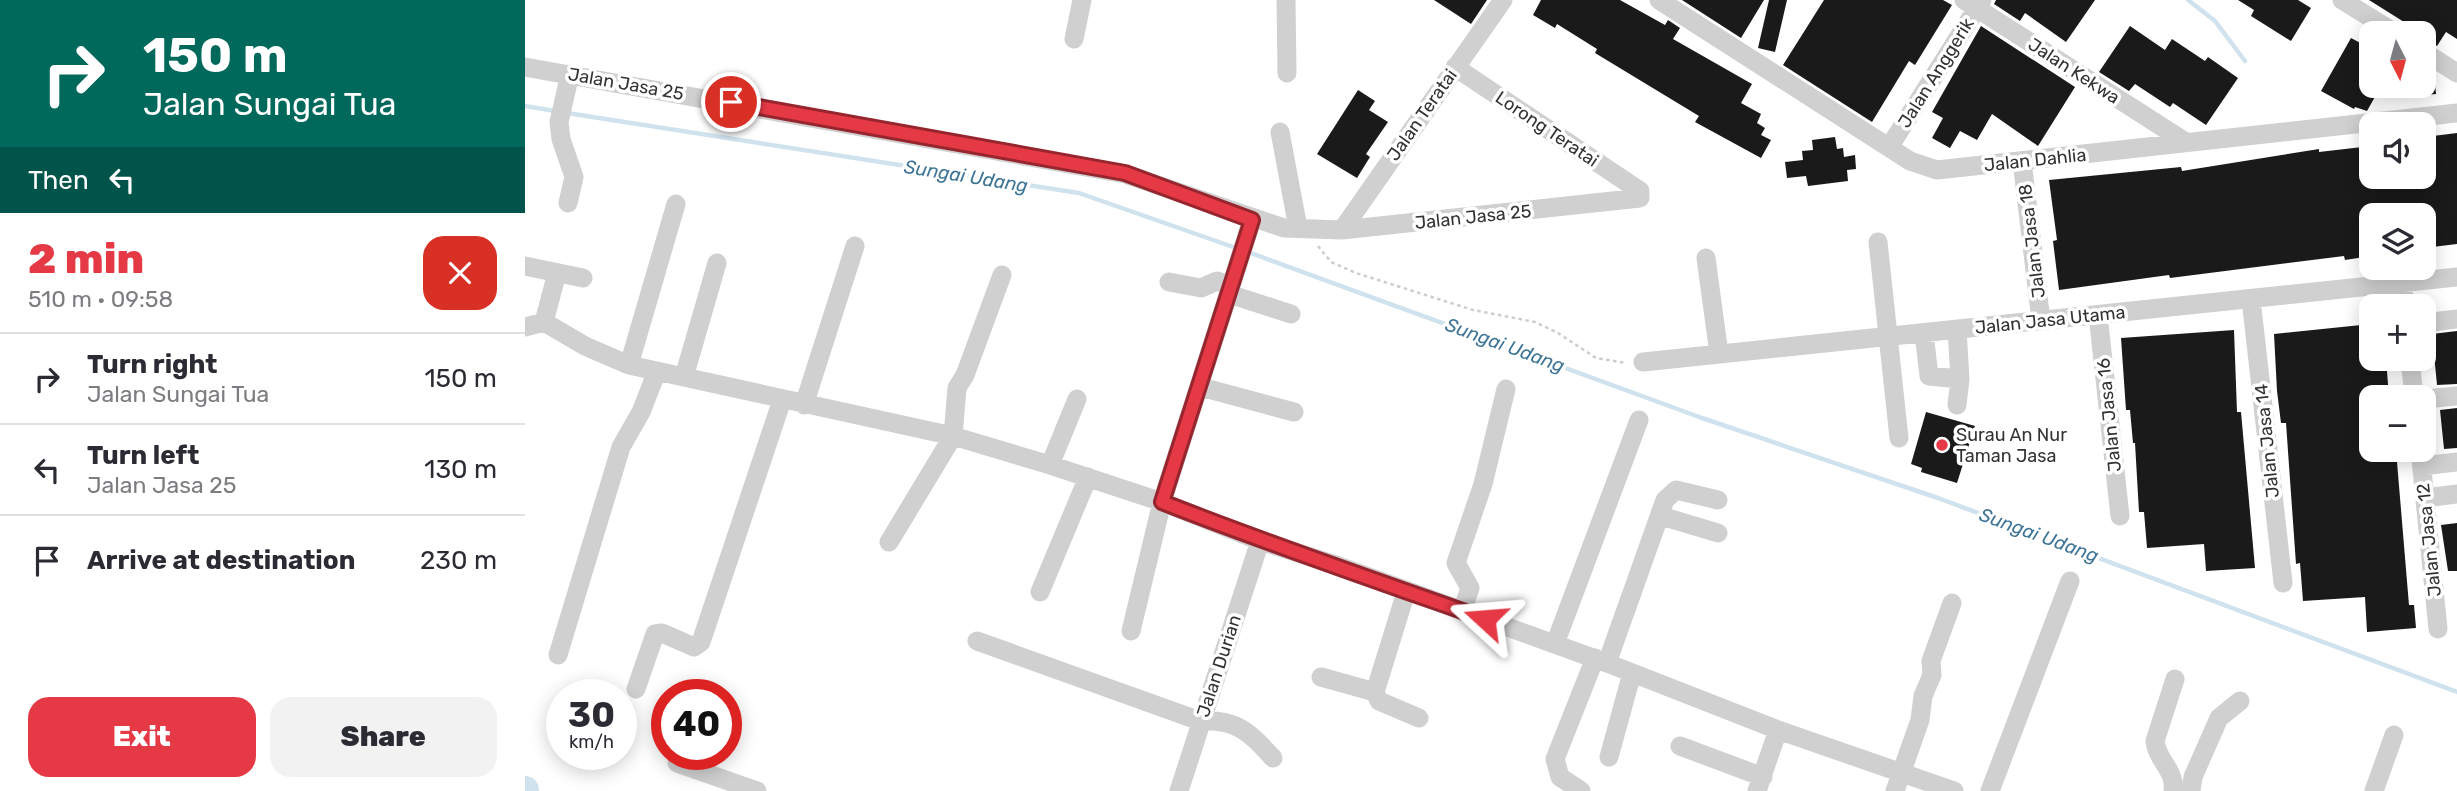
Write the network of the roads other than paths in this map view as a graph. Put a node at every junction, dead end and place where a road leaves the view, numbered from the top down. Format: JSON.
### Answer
{"nodes":[{"id":1,"x":1082,"y":0,"type":"edge"},
{"id":2,"x":1286,"y":0,"type":"edge"},
{"id":3,"x":1503,"y":0,"type":"edge"},
{"id":4,"x":1659,"y":0,"type":"edge"},
{"id":5,"x":2351,"y":2,"type":"edge"},
{"id":6,"x":1974,"y":3,"type":"edge"},
{"id":7,"x":2378,"y":21,"type":"edge"},
{"id":8,"x":1074,"y":39,"type":"dead end"},
{"id":9,"x":2436,"y":60,"type":"edge"},
{"id":10,"x":525,"y":67,"type":"edge"},
{"id":11,"x":1455,"y":67,"type":"junction"},
{"id":12,"x":2457,"y":73,"type":"edge"},
{"id":13,"x":570,"y":74,"type":"junction"},
{"id":14,"x":1287,"y":74,"type":"dead end"},
{"id":15,"x":2457,"y":113,"type":"edge"},
{"id":16,"x":1280,"y":132,"type":"dead end"},
{"id":17,"x":2184,"y":141,"type":"junction"},
{"id":18,"x":1890,"y":146,"type":"junction"},
{"id":19,"x":2022,"y":161,"type":"junction"},
{"id":20,"x":1640,"y":191,"type":"joint"},
{"id":21,"x":568,"y":203,"type":"dead end"},
{"id":22,"x":675,"y":204,"type":"dead end"},
{"id":23,"x":1298,"y":228,"type":"junction"},
{"id":24,"x":1250,"y":229,"type":"junction"},
{"id":25,"x":1342,"y":230,"type":"junction"},
{"id":26,"x":1878,"y":242,"type":"dead end"},
{"id":27,"x":855,"y":246,"type":"dead end"},
{"id":28,"x":1706,"y":258,"type":"dead end"},
{"id":29,"x":717,"y":263,"type":"dead end"},
{"id":30,"x":525,"y":266,"type":"edge"},
{"id":31,"x":557,"y":273,"type":"junction"},
{"id":32,"x":1002,"y":275,"type":"dead end"},
{"id":33,"x":2457,"y":277,"type":"edge"},
{"id":34,"x":583,"y":278,"type":"dead end"},
{"id":35,"x":1170,"y":282,"type":"dead end"},
{"id":36,"x":2402,"y":283,"type":"junction"},
{"id":37,"x":1232,"y":284,"type":"junction"},
{"id":38,"x":2403,"y":294,"type":"edge"},
{"id":39,"x":2252,"y":299,"type":"junction"},
{"id":40,"x":1291,"y":314,"type":"dead end"},
{"id":41,"x":2098,"y":315,"type":"junction"},
{"id":42,"x":2457,"y":319,"type":"edge"},
{"id":43,"x":2041,"y":321,"type":"junction"},
{"id":44,"x":2436,"y":322,"type":"edge"},
{"id":45,"x":535,"y":325,"type":"edge"},
{"id":46,"x":1957,"y":329,"type":"junction"},
{"id":47,"x":1924,"y":333,"type":"junction"},
{"id":48,"x":1890,"y":337,"type":"junction"},
{"id":49,"x":1719,"y":354,"type":"junction"},
{"id":50,"x":1643,"y":362,"type":"road end"},
{"id":51,"x":629,"y":365,"type":"junction"},
{"id":52,"x":657,"y":371,"type":"junction"},
{"id":53,"x":684,"y":377,"type":"junction"},
{"id":54,"x":1960,"y":379,"type":"junction"},
{"id":55,"x":1201,"y":387,"type":"junction"},
{"id":56,"x":1506,"y":389,"type":"dead end"},
{"id":57,"x":2457,"y":396,"type":"edge"},
{"id":58,"x":2436,"y":398,"type":"edge"},
{"id":59,"x":1077,"y":399,"type":"dead end"},
{"id":60,"x":782,"y":400,"type":"junction"},
{"id":61,"x":804,"y":405,"type":"junction"},
{"id":62,"x":1957,"y":405,"type":"dead end"},
{"id":63,"x":1294,"y":412,"type":"dead end"},
{"id":64,"x":1639,"y":421,"type":"dead end"},
{"id":65,"x":953,"y":436,"type":"junction"},
{"id":66,"x":1899,"y":438,"type":"dead end"},
{"id":67,"x":2436,"y":460,"type":"edge"},
{"id":68,"x":2421,"y":462,"type":"edge"},
{"id":69,"x":2457,"y":462,"type":"edge"},
{"id":70,"x":1050,"y":465,"type":"junction"},
{"id":71,"x":1088,"y":477,"type":"junction"},
{"id":72,"x":2457,"y":495,"type":"edge"},
{"id":73,"x":2425,"y":498,"type":"junction"},
{"id":74,"x":1718,"y":500,"type":"dead end"},
{"id":75,"x":1162,"y":502,"type":"junction"},
{"id":76,"x":1661,"y":516,"type":"junction"},
{"id":77,"x":2120,"y":516,"type":"dead end"},
{"id":78,"x":1719,"y":533,"type":"dead end"},
{"id":79,"x":1260,"y":541,"type":"junction"},
{"id":80,"x":889,"y":542,"type":"dead end"},
{"id":81,"x":2070,"y":581,"type":"dead end"},
{"id":82,"x":2283,"y":583,"type":"dead end"},
{"id":83,"x":1039,"y":592,"type":"dead end"},
{"id":84,"x":1406,"y":592,"type":"junction"},
{"id":85,"x":1952,"y":603,"type":"dead end"},
{"id":86,"x":1462,"y":611,"type":"junction"},
{"id":87,"x":2438,"y":629,"type":"dead end"},
{"id":88,"x":1131,"y":631,"type":"dead end"},
{"id":89,"x":977,"y":640,"type":"dead end"},
{"id":90,"x":1555,"y":644,"type":"junction"},
{"id":91,"x":558,"y":655,"type":"dead end"},
{"id":92,"x":1601,"y":661,"type":"junction"},
{"id":93,"x":1632,"y":673,"type":"junction"},
{"id":94,"x":1321,"y":677,"type":"dead end"},
{"id":95,"x":2175,"y":679,"type":"dead end"},
{"id":96,"x":637,"y":686,"type":"edge"},
{"id":97,"x":1375,"y":692,"type":"junction"},
{"id":98,"x":2240,"y":701,"type":"dead end"},
{"id":99,"x":1419,"y":719,"type":"dead end"},
{"id":100,"x":1200,"y":721,"type":"junction"},
{"id":101,"x":1778,"y":730,"type":"junction"},
{"id":102,"x":2394,"y":735,"type":"dead end"},
{"id":103,"x":1680,"y":746,"type":"dead end"},
{"id":104,"x":1609,"y":757,"type":"dead end"},
{"id":105,"x":1272,"y":758,"type":"dead end"},
{"id":106,"x":692,"y":770,"type":"edge"},
{"id":107,"x":1898,"y":782,"type":"edge"},
{"id":108,"x":1760,"y":784,"type":"edge"},
{"id":109,"x":723,"y":785,"type":"edge"},
{"id":110,"x":757,"y":791,"type":"edge"},
{"id":111,"x":1179,"y":791,"type":"edge"},
{"id":112,"x":1581,"y":791,"type":"edge"},
{"id":113,"x":1954,"y":791,"type":"edge"},
{"id":114,"x":1990,"y":791,"type":"edge"},
{"id":115,"x":2173,"y":791,"type":"edge"},
{"id":116,"x":2191,"y":791,"type":"edge"},
{"id":117,"x":2374,"y":791,"type":"edge"}],
"edges":[{"from":1,"to":8,"type":"street"},
{"from":2,"to":14,"type":"street"},
{"from":3,"to":11,"type":"street","name":"Jalan Teratai"},
{"from":4,"to":18,"type":"street","name":"Jalan Dahlia"},
{"from":5,"to":7,"type":"street"},
{"from":6,"to":17,"type":"street","name":"Jalan Kekwa"},
{"from":6,"to":18,"type":"street","name":"Jalan Anggerik"},
{"from":9,"to":12,"type":"street"},
{"from":10,"to":13,"type":"street","name":"Jalan Jasa 25"},
{"from":11,"to":20,"type":"street","name":"Lorong Teratai"},
{"from":11,"to":25,"type":"street","name":"Jalan Teratai"},
{"from":13,"to":21,"type":"street"},
{"from":13,"to":24,"type":"street","name":"Jalan Jasa 25"},
{"from":15,"to":17,"type":"street","name":"Jalan Dahlia"},
{"from":16,"to":23,"type":"street"},
{"from":17,"to":19,"type":"street","name":"Jalan Dahlia"},
{"from":18,"to":19,"type":"street","name":"Jalan Dahlia"},
{"from":19,"to":43,"type":"street","name":"Jalan Jasa 18"},
{"from":20,"to":25,"type":"street","name":"Jalan Jasa 25"},
{"from":22,"to":51,"type":"street"},
{"from":23,"to":24,"type":"street","name":"Jalan Jasa 25"},
{"from":23,"to":25,"type":"street","name":"Jalan Jasa 25"},
{"from":24,"to":37,"type":"street"},
{"from":26,"to":48,"type":"street"},
{"from":27,"to":61,"type":"street"},
{"from":28,"to":49,"type":"street"},
{"from":29,"to":53,"type":"street"},
{"from":30,"to":31,"type":"street"},
{"from":31,"to":34,"type":"street"},
{"from":31,"to":45,"type":"street"},
{"from":32,"to":65,"type":"street"},
{"from":33,"to":36,"type":"street","name":"Jalan Jasa Utama"},
{"from":35,"to":37,"type":"street"},
{"from":36,"to":38,"type":"street"},
{"from":36,"to":39,"type":"street","name":"Jalan Jasa Utama"},
{"from":37,"to":40,"type":"street"},
{"from":37,"to":55,"type":"street"},
{"from":39,"to":41,"type":"street","name":"Jalan Jasa Utama"},
{"from":39,"to":82,"type":"street","name":"Jalan Jasa 14"},
{"from":41,"to":43,"type":"street","name":"Jalan Jasa Utama"},
{"from":41,"to":77,"type":"street","name":"Jalan Jasa 16"},
{"from":42,"to":44,"type":"street"},
{"from":43,"to":46,"type":"street","name":"Jalan Jasa Utama"},
{"from":45,"to":51,"type":"street"},
{"from":46,"to":47,"type":"street","name":"Jalan Jasa Utama"},
{"from":46,"to":54,"type":"street"},
{"from":47,"to":48,"type":"street","name":"Jalan Jasa Utama"},
{"from":47,"to":54,"type":"street"},
{"from":48,"to":49,"type":"street","name":"Jalan Jasa Utama"},
{"from":48,"to":66,"type":"street"},
{"from":49,"to":50,"type":"street","name":"Jalan Jasa Utama"},
{"from":51,"to":52,"type":"street"},
{"from":52,"to":53,"type":"street"},
{"from":52,"to":91,"type":"street"},
{"from":53,"to":60,"type":"street"},
{"from":54,"to":62,"type":"street"},
{"from":55,"to":63,"type":"street"},
{"from":55,"to":75,"type":"street"},
{"from":56,"to":86,"type":"street"},
{"from":57,"to":58,"type":"street"},
{"from":59,"to":70,"type":"street"},
{"from":60,"to":61,"type":"street"},
{"from":60,"to":96,"type":"street"},
{"from":61,"to":65,"type":"street"},
{"from":64,"to":90,"type":"street"},
{"from":65,"to":70,"type":"street"},
{"from":65,"to":80,"type":"street"},
{"from":67,"to":69,"type":"street"},
{"from":68,"to":73,"type":"street","name":"Jalan Jasa 12"},
{"from":70,"to":71,"type":"street"},
{"from":71,"to":75,"type":"street"},
{"from":71,"to":83,"type":"street"},
{"from":72,"to":73,"type":"street"},
{"from":73,"to":87,"type":"street","name":"Jalan Jasa 12"},
{"from":74,"to":76,"type":"street"},
{"from":75,"to":79,"type":"street"},
{"from":75,"to":88,"type":"street"},
{"from":76,"to":78,"type":"street"},
{"from":76,"to":92,"type":"street"},
{"from":79,"to":84,"type":"street"},
{"from":79,"to":100,"type":"street","name":"Jalan Durian"},
{"from":81,"to":114,"type":"street"},
{"from":84,"to":86,"type":"street"},
{"from":84,"to":97,"type":"street"},
{"from":85,"to":107,"type":"street"},
{"from":86,"to":90,"type":"street"},
{"from":89,"to":100,"type":"street"},
{"from":90,"to":92,"type":"street"},
{"from":92,"to":93,"type":"street"},
{"from":92,"to":112,"type":"street"},
{"from":93,"to":101,"type":"street"},
{"from":93,"to":104,"type":"street"},
{"from":94,"to":97,"type":"street"},
{"from":95,"to":115,"type":"street"},
{"from":97,"to":99,"type":"street"},
{"from":98,"to":116,"type":"street"},
{"from":100,"to":105,"type":"street"},
{"from":100,"to":111,"type":"street","name":"Jalan Durian"},
{"from":101,"to":107,"type":"street"},
{"from":101,"to":108,"type":"street"},
{"from":102,"to":117,"type":"street"},
{"from":103,"to":108,"type":"street"},
{"from":106,"to":109,"type":"street"},
{"from":107,"to":113,"type":"street"},
{"from":109,"to":110,"type":"street"}]}
